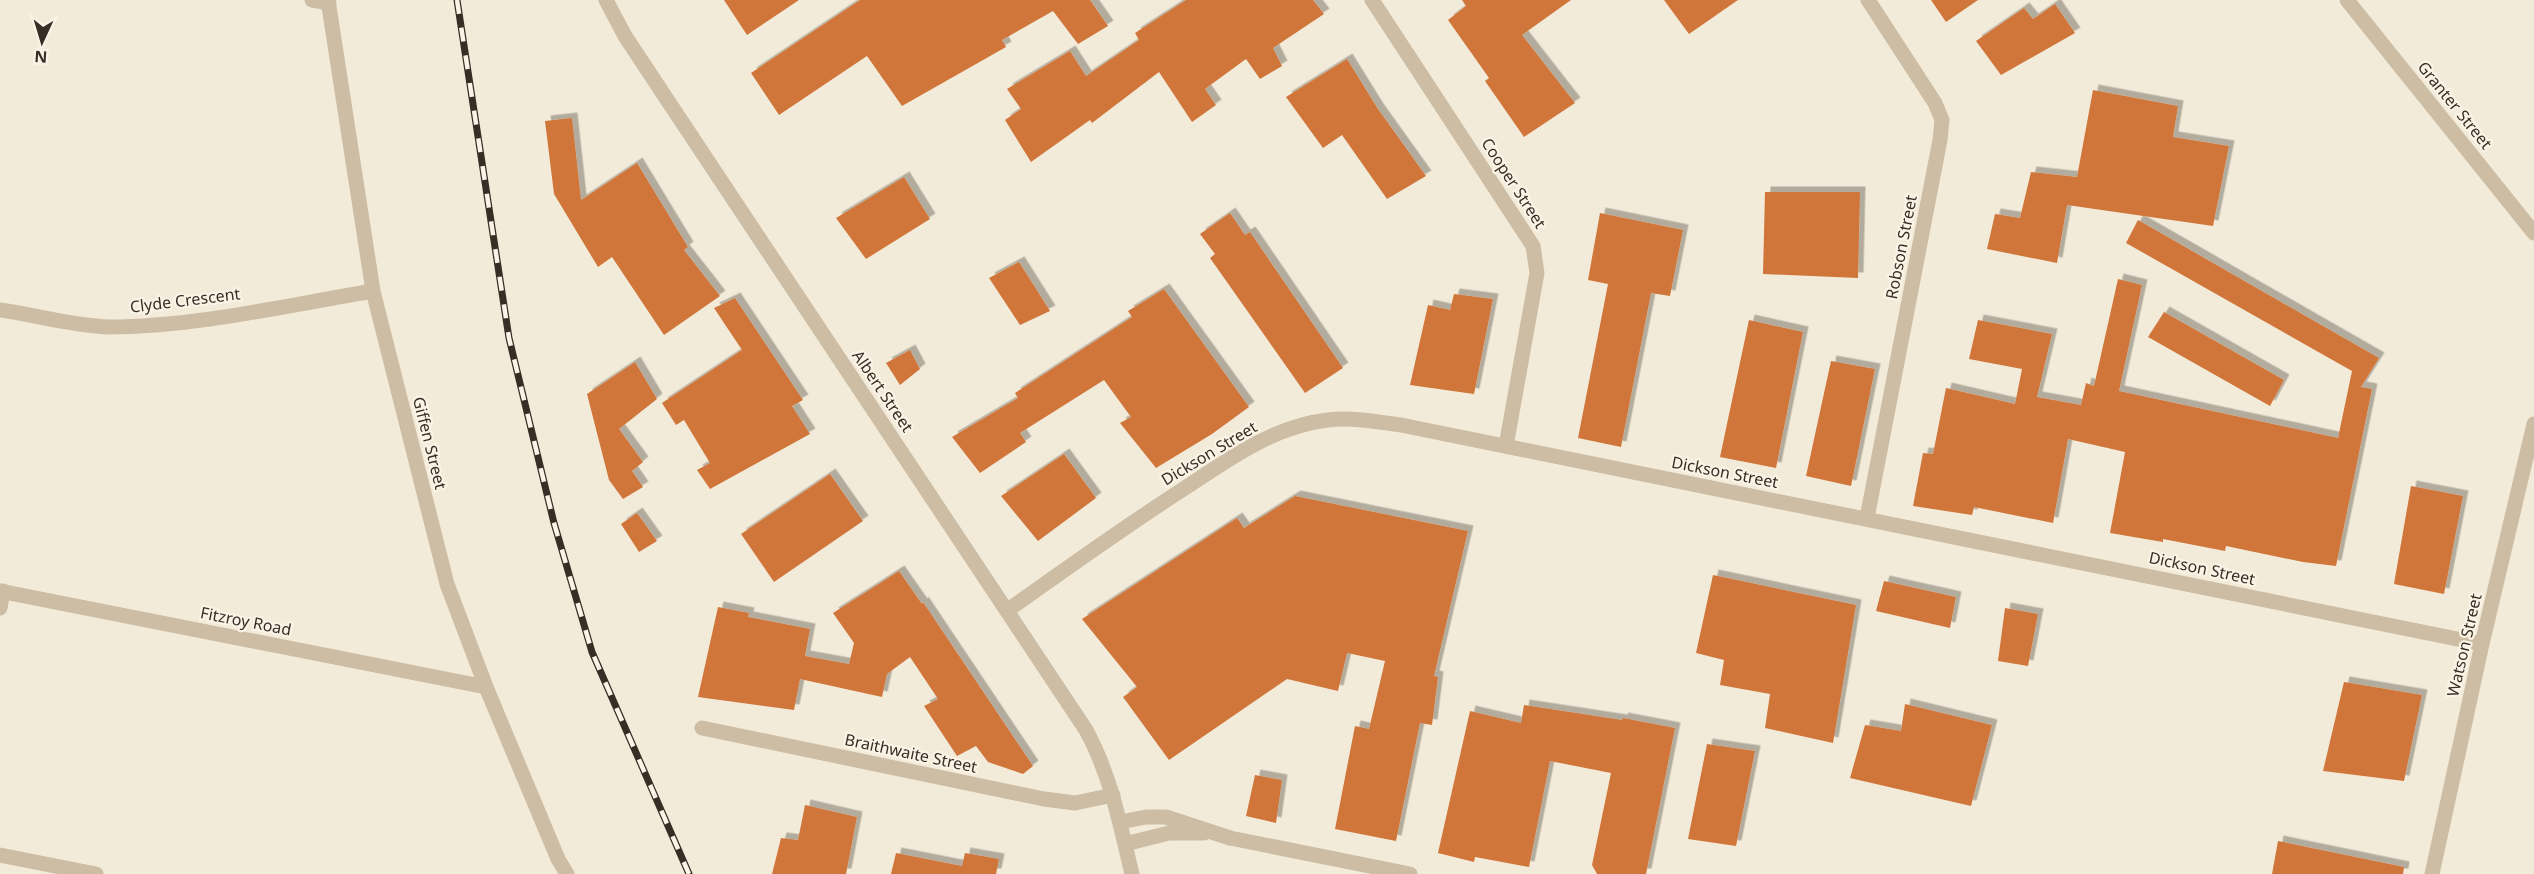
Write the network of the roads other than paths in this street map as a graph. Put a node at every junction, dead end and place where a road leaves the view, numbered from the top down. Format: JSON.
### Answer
{"nodes":[{"id":1,"x":312,"y":0,"type":"edge"},
{"id":2,"x":606,"y":0,"type":"edge"},
{"id":3,"x":1372,"y":0,"type":"edge"},
{"id":4,"x":1868,"y":0,"type":"edge"},
{"id":5,"x":328,"y":2,"type":"edge"},
{"id":6,"x":2353,"y":2,"type":"edge"},
{"id":7,"x":2534,"y":233,"type":"edge"},
{"id":8,"x":373,"y":291,"type":"junction"},
{"id":9,"x":0,"y":310,"type":"edge"},
{"id":10,"x":2534,"y":424,"type":"edge"},
{"id":11,"x":1506,"y":446,"type":"junction"},
{"id":12,"x":1867,"y":518,"type":"junction"},
{"id":13,"x":2,"y":591,"type":"edge"},
{"id":14,"x":0,"y":608,"type":"edge"},
{"id":15,"x":1008,"y":610,"type":"junction"},
{"id":16,"x":2482,"y":644,"type":"junction"},
{"id":17,"x":486,"y":687,"type":"junction"},
{"id":18,"x":702,"y":728,"type":"dead end"},
{"id":19,"x":1117,"y":809,"type":"junction"},
{"id":20,"x":1230,"y":838,"type":"junction"},
{"id":21,"x":1125,"y":844,"type":"junction"},
{"id":22,"x":0,"y":855,"type":"edge"},
{"id":23,"x":96,"y":874,"type":"edge"},
{"id":24,"x":567,"y":874,"type":"edge"},
{"id":25,"x":1132,"y":874,"type":"edge"},
{"id":26,"x":1410,"y":874,"type":"edge"},
{"id":27,"x":2432,"y":874,"type":"edge"}],
"edges":[{"from":1,"to":5,"type":"street"},
{"from":2,"to":15,"type":"street","name":"Albert Street"},
{"from":3,"to":11,"type":"street","name":"Cooper Street"},
{"from":4,"to":12,"type":"street","name":"Robson Street"},
{"from":5,"to":8,"type":"street","name":"Giffen Street"},
{"from":6,"to":7,"type":"street","name":"Granter Street"},
{"from":8,"to":9,"type":"street","name":"Clyde Crescent"},
{"from":8,"to":17,"type":"street","name":"Giffen Street"},
{"from":10,"to":16,"type":"street","name":"Watson Street"},
{"from":11,"to":12,"type":"street","name":"Dickson Street"},
{"from":11,"to":15,"type":"street","name":"Dickson Street"},
{"from":12,"to":16,"type":"street","name":"Dickson Street"},
{"from":13,"to":14,"type":"street"},
{"from":13,"to":17,"type":"street","name":"Fitzroy Road"},
{"from":15,"to":19,"type":"street","name":"Albert Street"},
{"from":16,"to":27,"type":"street","name":"Watson Street"},
{"from":17,"to":24,"type":"street","name":"Giffen Street"},
{"from":18,"to":19,"type":"street","name":"Braithwaite Street"},
{"from":19,"to":20,"type":"street","name":"Braithwaite Street"},
{"from":19,"to":21,"type":"street","name":"Albert Street"},
{"from":20,"to":21,"type":"street","name":"Braithwaite Street"},
{"from":20,"to":26,"type":"street","name":"Braithwaite Street"},
{"from":21,"to":25,"type":"street","name":"Albert Street"},
{"from":22,"to":23,"type":"street"}]}
